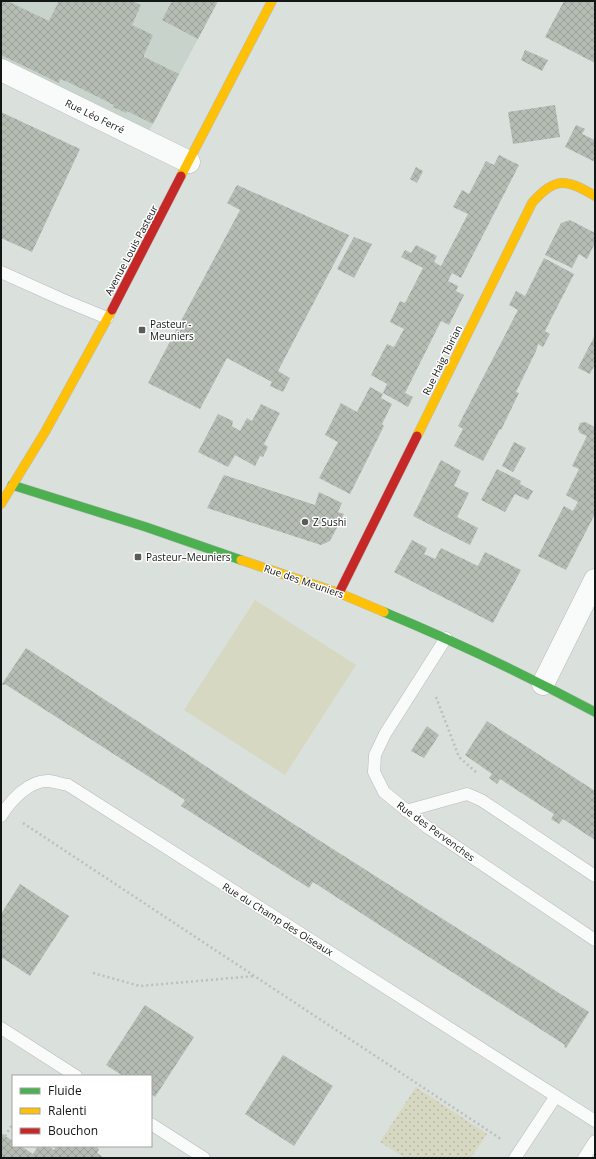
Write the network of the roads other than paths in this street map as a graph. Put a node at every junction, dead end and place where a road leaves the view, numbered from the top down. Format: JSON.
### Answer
{"nodes":[{"id":1,"x":272,"y":1,"type":"edge"},
{"id":2,"x":1,"y":70,"type":"edge"},
{"id":3,"x":189,"y":162,"type":"junction"},
{"id":4,"x":595,"y":196,"type":"edge"},
{"id":5,"x":1,"y":272,"type":"edge"},
{"id":6,"x":107,"y":318,"type":"junction"},
{"id":7,"x":7,"y":483,"type":"edge"},
{"id":8,"x":1,"y":504,"type":"edge"},
{"id":9,"x":595,"y":580,"type":"edge"},
{"id":10,"x":340,"y":593,"type":"junction"},
{"id":11,"x":446,"y":638,"type":"junction"},
{"id":12,"x":543,"y":684,"type":"junction"},
{"id":13,"x":595,"y":712,"type":"edge"},
{"id":14,"x":406,"y":811,"type":"junction"},
{"id":15,"x":3,"y":813,"type":"edge"},
{"id":16,"x":595,"y":876,"type":"edge"},
{"id":17,"x":595,"y":940,"type":"edge"},
{"id":18,"x":1,"y":1028,"type":"edge"},
{"id":19,"x":74,"y":1075,"type":"edge"},
{"id":20,"x":556,"y":1096,"type":"junction"},
{"id":21,"x":595,"y":1121,"type":"edge"},
{"id":22,"x":152,"y":1125,"type":"edge"},
{"id":23,"x":595,"y":1141,"type":"edge"},
{"id":24,"x":517,"y":1155,"type":"edge"},
{"id":25,"x":204,"y":1158,"type":"edge"},
{"id":26,"x":584,"y":1158,"type":"edge"}],
"edges":[{"from":1,"to":3,"type":"street","name":"Avenue Louis Pasteur"},
{"from":2,"to":3,"type":"street","name":"Rue Léo Ferré"},
{"from":3,"to":6,"type":"street","name":"Avenue Louis Pasteur"},
{"from":4,"to":10,"type":"street","name":"Rue Haig Tbirian"},
{"from":5,"to":6,"type":"lane"},
{"from":6,"to":7,"type":"street","name":"Avenue Louis Pasteur"},
{"from":7,"to":8,"type":"street","name":"Avenue Louis Pasteur"},
{"from":7,"to":10,"type":"street","name":"Rue des Meuniers"},
{"from":9,"to":12,"type":"street"},
{"from":10,"to":11,"type":"street","name":"Rue des Meuniers"},
{"from":11,"to":12,"type":"street","name":"Rue des Meuniers"},
{"from":11,"to":14,"type":"lane","name":"Rue des Pervenches"},
{"from":12,"to":13,"type":"street","name":"Rue des Meuniers"},
{"from":14,"to":16,"type":"lane"},
{"from":14,"to":17,"type":"lane","name":"Rue des Pervenches"},
{"from":15,"to":20,"type":"lane","name":"Rue du Champ des Oiseaux"},
{"from":18,"to":19,"type":"lane"},
{"from":20,"to":21,"type":"lane","name":"Rue du Champ des Oiseaux"},
{"from":20,"to":24,"type":"lane"},
{"from":22,"to":25,"type":"lane"},
{"from":23,"to":26,"type":"lane"}]}
